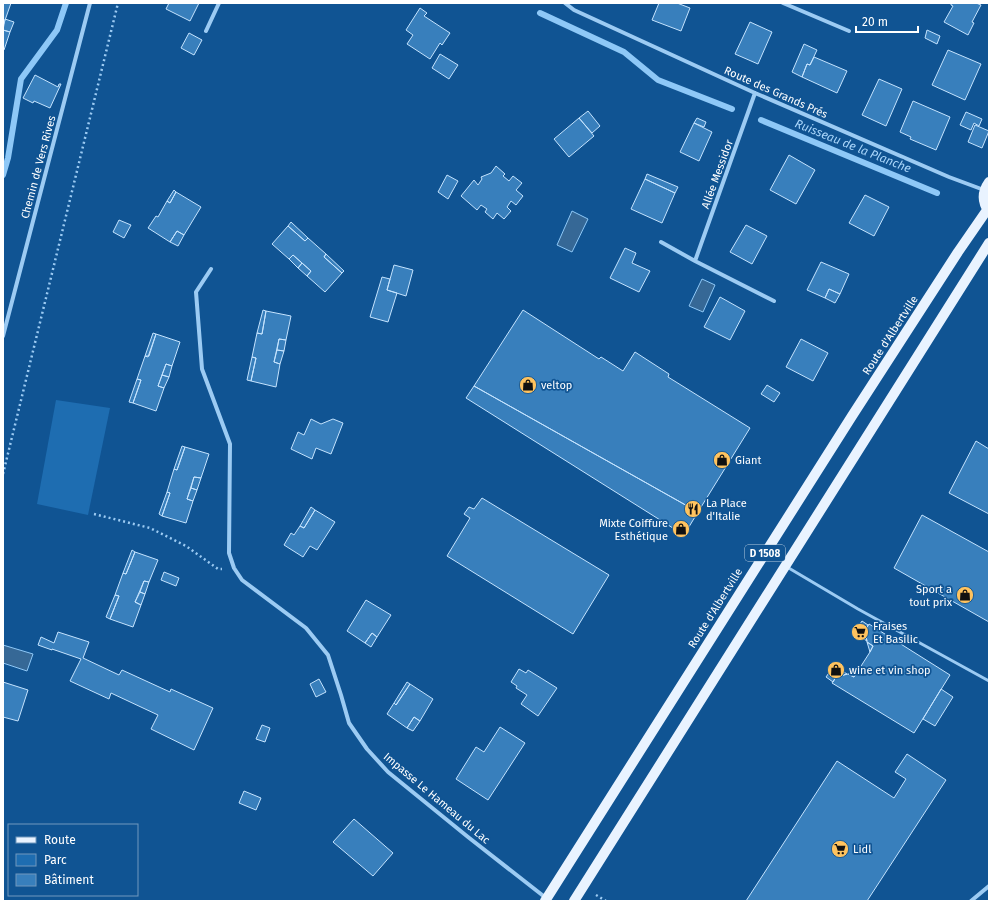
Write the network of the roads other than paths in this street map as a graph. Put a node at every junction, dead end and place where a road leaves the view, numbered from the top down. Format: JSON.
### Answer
{"nodes":[{"id":1,"x":90,"y":3,"type":"edge"},
{"id":2,"x":219,"y":3,"type":"edge"},
{"id":3,"x":565,"y":3,"type":"edge"},
{"id":4,"x":783,"y":3,"type":"edge"},
{"id":5,"x":206,"y":31,"type":"dead end"},
{"id":6,"x":849,"y":31,"type":"dead end"},
{"id":7,"x":755,"y":93,"type":"junction"},
{"id":8,"x":987,"y":186,"type":"edge"},
{"id":9,"x":988,"y":210,"type":"edge"},
{"id":10,"x":661,"y":242,"type":"dead end"},
{"id":11,"x":989,"y":243,"type":"edge"},
{"id":12,"x":695,"y":261,"type":"junction"},
{"id":13,"x":211,"y":269,"type":"dead end"},
{"id":14,"x":774,"y":302,"type":"dead end"},
{"id":15,"x":3,"y":336,"type":"edge"},
{"id":16,"x":785,"y":566,"type":"junction"},
{"id":17,"x":989,"y":681,"type":"edge"},
{"id":18,"x":989,"y":886,"type":"edge"},
{"id":19,"x":547,"y":900,"type":"edge"},
{"id":20,"x":574,"y":901,"type":"edge"},
{"id":21,"x":971,"y":901,"type":"edge"}],
"edges":[{"from":1,"to":15,"type":"street","name":"Chemin de Vers Rives"},
{"from":2,"to":5,"type":"street"},
{"from":3,"to":7,"type":"street","name":"Route des Grands Prés"},
{"from":4,"to":6,"type":"street"},
{"from":7,"to":8,"type":"street","name":"Route des Grands Prés"},
{"from":7,"to":12,"type":"street","name":"Allée Messidor"},
{"from":8,"to":9,"type":"main road","number":"D 1508"},
{"from":9,"to":19,"type":"main road","name":"Route d'Albertville","number":"D 1508"},
{"from":10,"to":12,"type":"street"},
{"from":11,"to":16,"type":"main road","number":"D 1508"},
{"from":12,"to":14,"type":"street"},
{"from":13,"to":19,"type":"street","name":"Impasse Le Hameau du Lac"},
{"from":16,"to":17,"type":"lane"},
{"from":16,"to":20,"type":"main road","number":"D 1508"},
{"from":18,"to":21,"type":"street"}]}
